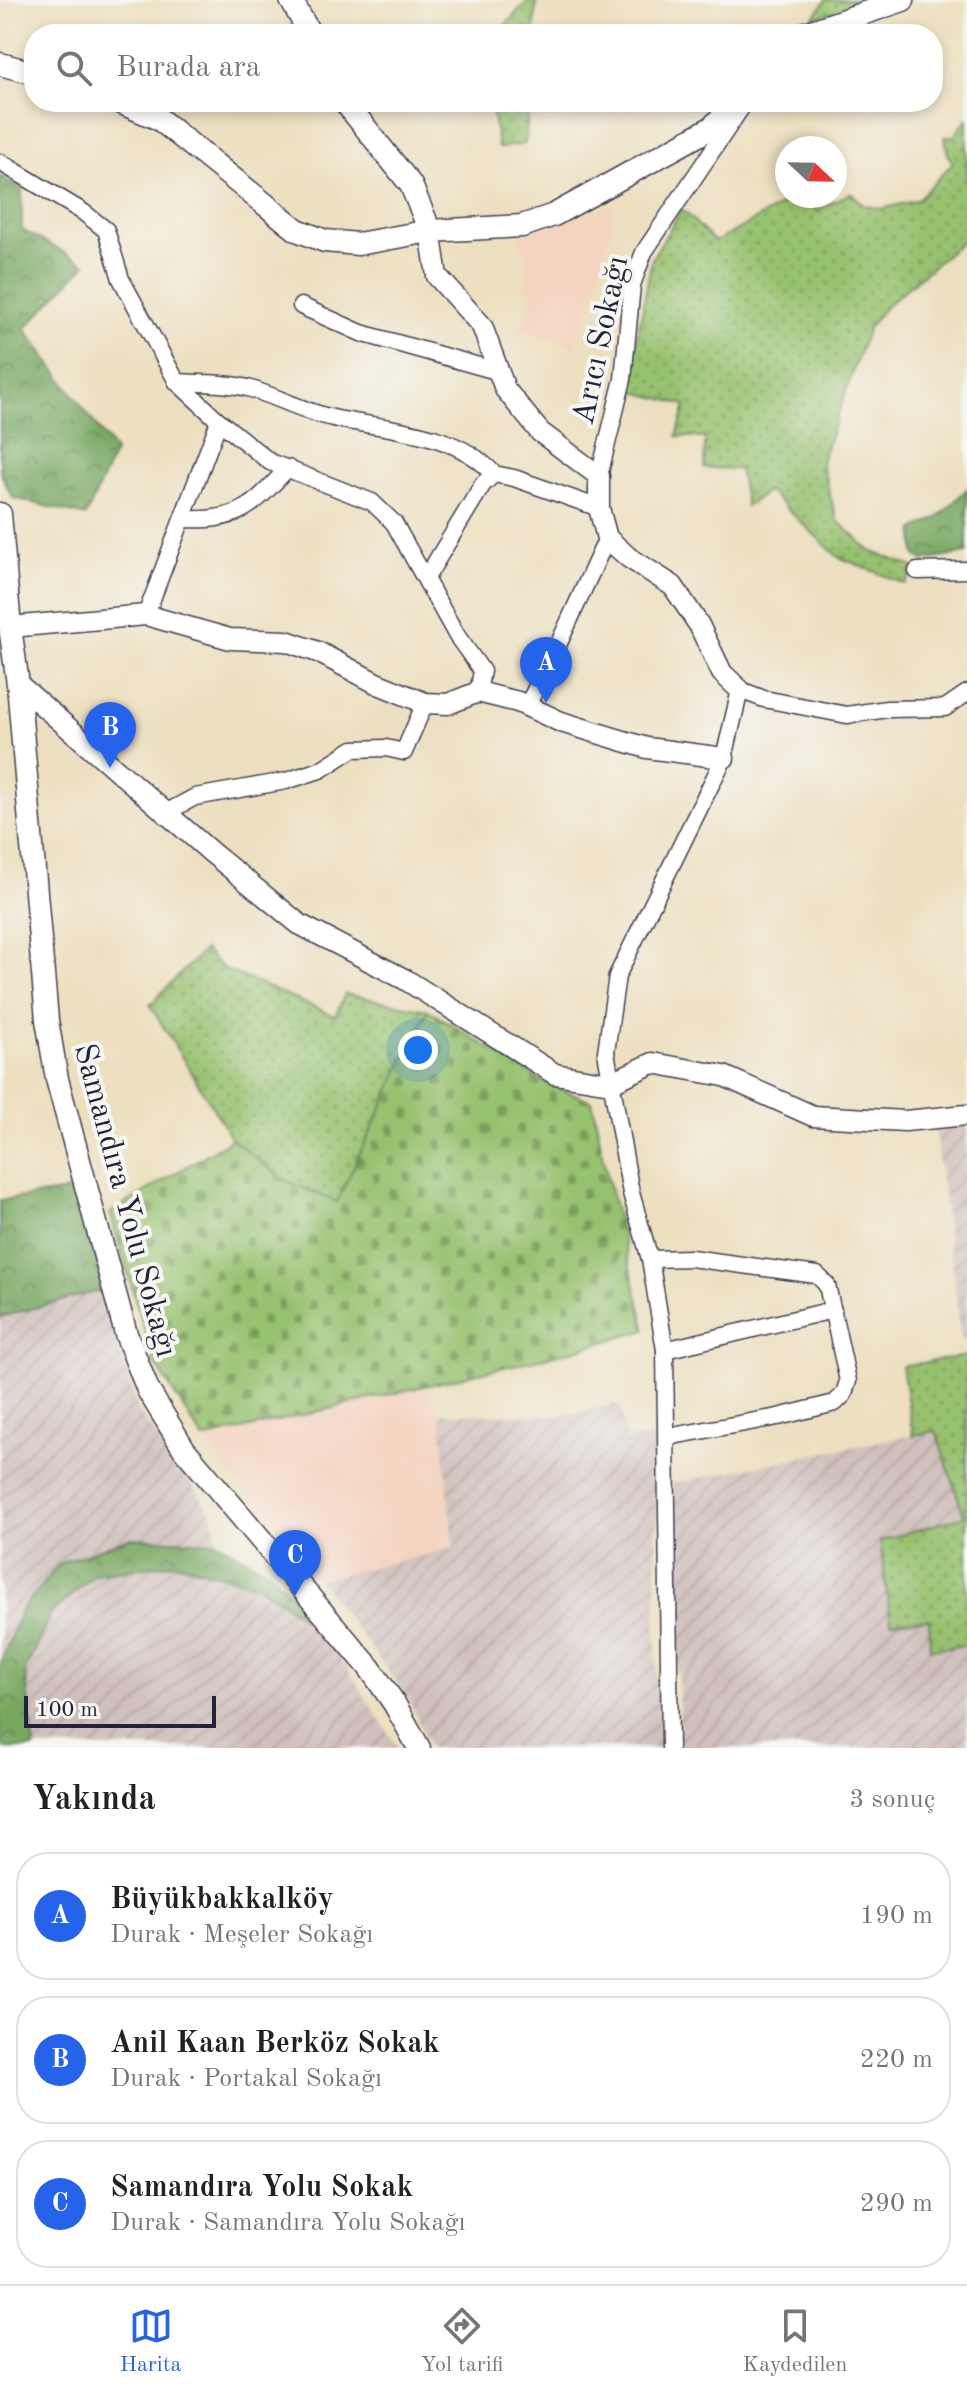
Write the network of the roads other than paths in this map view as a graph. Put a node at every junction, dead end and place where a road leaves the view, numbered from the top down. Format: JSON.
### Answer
{"nodes":[{"id":1,"x":291,"y":0,"type":"edge"},
{"id":2,"x":903,"y":0,"type":"edge"},
{"id":3,"x":304,"y":24,"type":"edge"},
{"id":4,"x":832,"y":24,"type":"edge"},
{"id":5,"x":0,"y":64,"type":"edge"},
{"id":6,"x":24,"y":70,"type":"edge"},
{"id":7,"x":143,"y":112,"type":"edge"},
{"id":8,"x":353,"y":112,"type":"edge"},
{"id":9,"x":728,"y":112,"type":"edge"},
{"id":10,"x":738,"y":112,"type":"edge"},
{"id":11,"x":0,"y":162,"type":"edge"},
{"id":12,"x":430,"y":231,"type":"junction"},
{"id":13,"x":301,"y":306,"type":"dead end"},
{"id":14,"x":500,"y":372,"type":"junction"},
{"id":15,"x":177,"y":382,"type":"junction"},
{"id":16,"x":219,"y":421,"type":"junction"},
{"id":17,"x":288,"y":468,"type":"junction"},
{"id":18,"x":494,"y":474,"type":"junction"},
{"id":19,"x":599,"y":476,"type":"junction"},
{"id":20,"x":599,"y":508,"type":"junction"},
{"id":21,"x":0,"y":514,"type":"edge"},
{"id":22,"x":183,"y":519,"type":"junction"},
{"id":23,"x":607,"y":538,"type":"junction"},
{"id":24,"x":967,"y":570,"type":"edge"},
{"id":25,"x":917,"y":571,"type":"dead end"},
{"id":26,"x":426,"y":578,"type":"junction"},
{"id":27,"x":146,"y":615,"type":"junction"},
{"id":28,"x":3,"y":623,"type":"edge"},
{"id":29,"x":18,"y":684,"type":"junction"},
{"id":30,"x":740,"y":690,"type":"junction"},
{"id":31,"x":478,"y":692,"type":"junction"},
{"id":32,"x":967,"y":693,"type":"edge"},
{"id":33,"x":425,"y":703,"type":"junction"},
{"id":34,"x":527,"y":706,"type":"junction"},
{"id":35,"x":724,"y":758,"type":"junction"},
{"id":36,"x":167,"y":812,"type":"junction"},
{"id":37,"x":610,"y":1083,"type":"junction"},
{"id":38,"x":967,"y":1115,"type":"edge"},
{"id":39,"x":650,"y":1259,"type":"junction"},
{"id":40,"x":833,"y":1310,"type":"junction"},
{"id":41,"x":665,"y":1350,"type":"junction"},
{"id":42,"x":667,"y":1437,"type":"junction"},
{"id":43,"x":419,"y":1748,"type":"edge"},
{"id":44,"x":670,"y":1748,"type":"edge"}],
"edges":[{"from":1,"to":3,"type":"main road"},
{"from":2,"to":4,"type":"main road"},
{"from":5,"to":6,"type":"main road"},
{"from":7,"to":12,"type":"main road"},
{"from":8,"to":12,"type":"main road"},
{"from":9,"to":12,"type":"main road"},
{"from":10,"to":19,"type":"street","name":"Arıcı Sokağı"},
{"from":11,"to":15,"type":"street"},
{"from":12,"to":14,"type":"street"},
{"from":13,"to":14,"type":"street"},
{"from":14,"to":19,"type":"street"},
{"from":15,"to":16,"type":"street"},
{"from":15,"to":18,"type":"street"},
{"from":16,"to":17,"type":"street"},
{"from":16,"to":22,"type":"street"},
{"from":17,"to":22,"type":"street"},
{"from":17,"to":26,"type":"street"},
{"from":18,"to":20,"type":"street"},
{"from":18,"to":26,"type":"street"},
{"from":19,"to":20,"type":"street"},
{"from":20,"to":23,"type":"street"},
{"from":21,"to":28,"type":"main road","name":"Samandıra Yolu Sokağı"},
{"from":22,"to":27,"type":"street"},
{"from":23,"to":30,"type":"street"},
{"from":23,"to":34,"type":"street"},
{"from":24,"to":25,"type":"street"},
{"from":26,"to":31,"type":"street"},
{"from":27,"to":28,"type":"street"},
{"from":27,"to":33,"type":"street"},
{"from":28,"to":29,"type":"main road","name":"Samandıra Yolu Sokağı"},
{"from":29,"to":36,"type":"street"},
{"from":29,"to":43,"type":"main road","name":"Samandıra Yolu Sokağı"},
{"from":30,"to":32,"type":"street"},
{"from":30,"to":35,"type":"street"},
{"from":31,"to":33,"type":"street"},
{"from":31,"to":34,"type":"street"},
{"from":33,"to":36,"type":"street"},
{"from":34,"to":35,"type":"street"},
{"from":35,"to":37,"type":"street"},
{"from":36,"to":37,"type":"street"},
{"from":37,"to":38,"type":"street"},
{"from":37,"to":39,"type":"street"},
{"from":39,"to":40,"type":"street"},
{"from":39,"to":41,"type":"street"},
{"from":40,"to":41,"type":"street"},
{"from":40,"to":42,"type":"street"},
{"from":41,"to":42,"type":"street"},
{"from":42,"to":44,"type":"street"}]}
